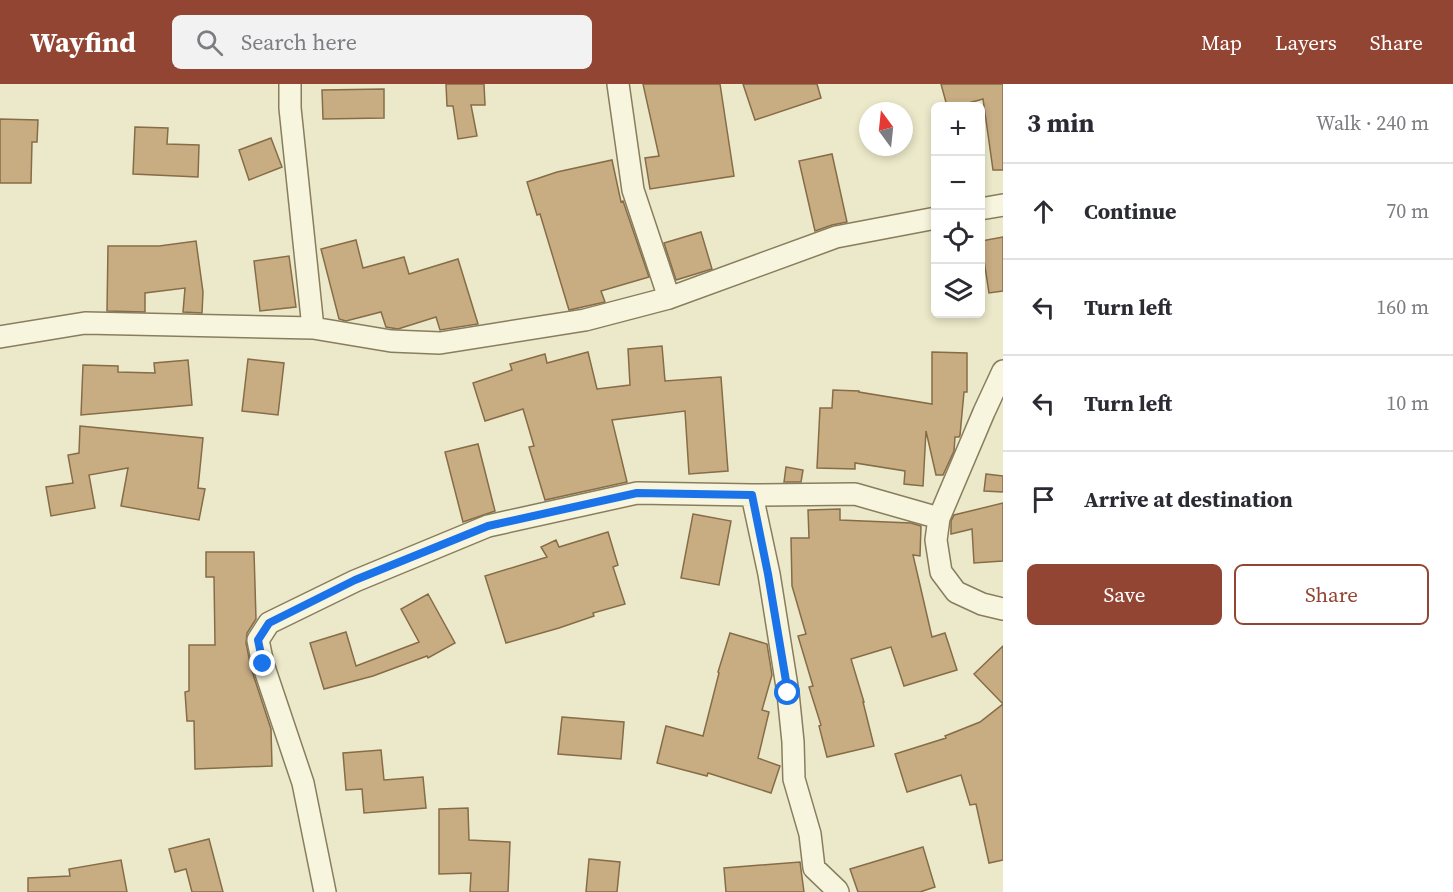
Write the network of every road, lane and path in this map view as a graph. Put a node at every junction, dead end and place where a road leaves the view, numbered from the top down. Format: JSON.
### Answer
{"nodes":[{"id":1,"x":290,"y":84,"type":"edge"},
{"id":2,"x":618,"y":84,"type":"edge"},
{"id":3,"x":1003,"y":205,"type":"edge"},
{"id":4,"x":985,"y":208,"type":"edge"},
{"id":5,"x":931,"y":219,"type":"edge"},
{"id":6,"x":669,"y":298,"type":"junction"},
{"id":7,"x":313,"y":328,"type":"junction"},
{"id":8,"x":0,"y":336,"type":"edge"},
{"id":9,"x":1003,"y":370,"type":"edge"},
{"id":10,"x":752,"y":495,"type":"junction"},
{"id":11,"x":939,"y":518,"type":"junction"},
{"id":12,"x":1003,"y":609,"type":"edge"},
{"id":13,"x":325,"y":892,"type":"edge"},
{"id":14,"x":838,"y":892,"type":"edge"}],
"edges":[{"from":1,"to":7,"type":"street"},
{"from":2,"to":6,"type":"street"},
{"from":3,"to":4,"type":"street"},
{"from":5,"to":6,"type":"street"},
{"from":6,"to":7,"type":"street"},
{"from":7,"to":8,"type":"street"},
{"from":9,"to":11,"type":"street"},
{"from":10,"to":11,"type":"street"},
{"from":10,"to":13,"type":"street"},
{"from":10,"to":14,"type":"street"},
{"from":11,"to":12,"type":"street"}]}
